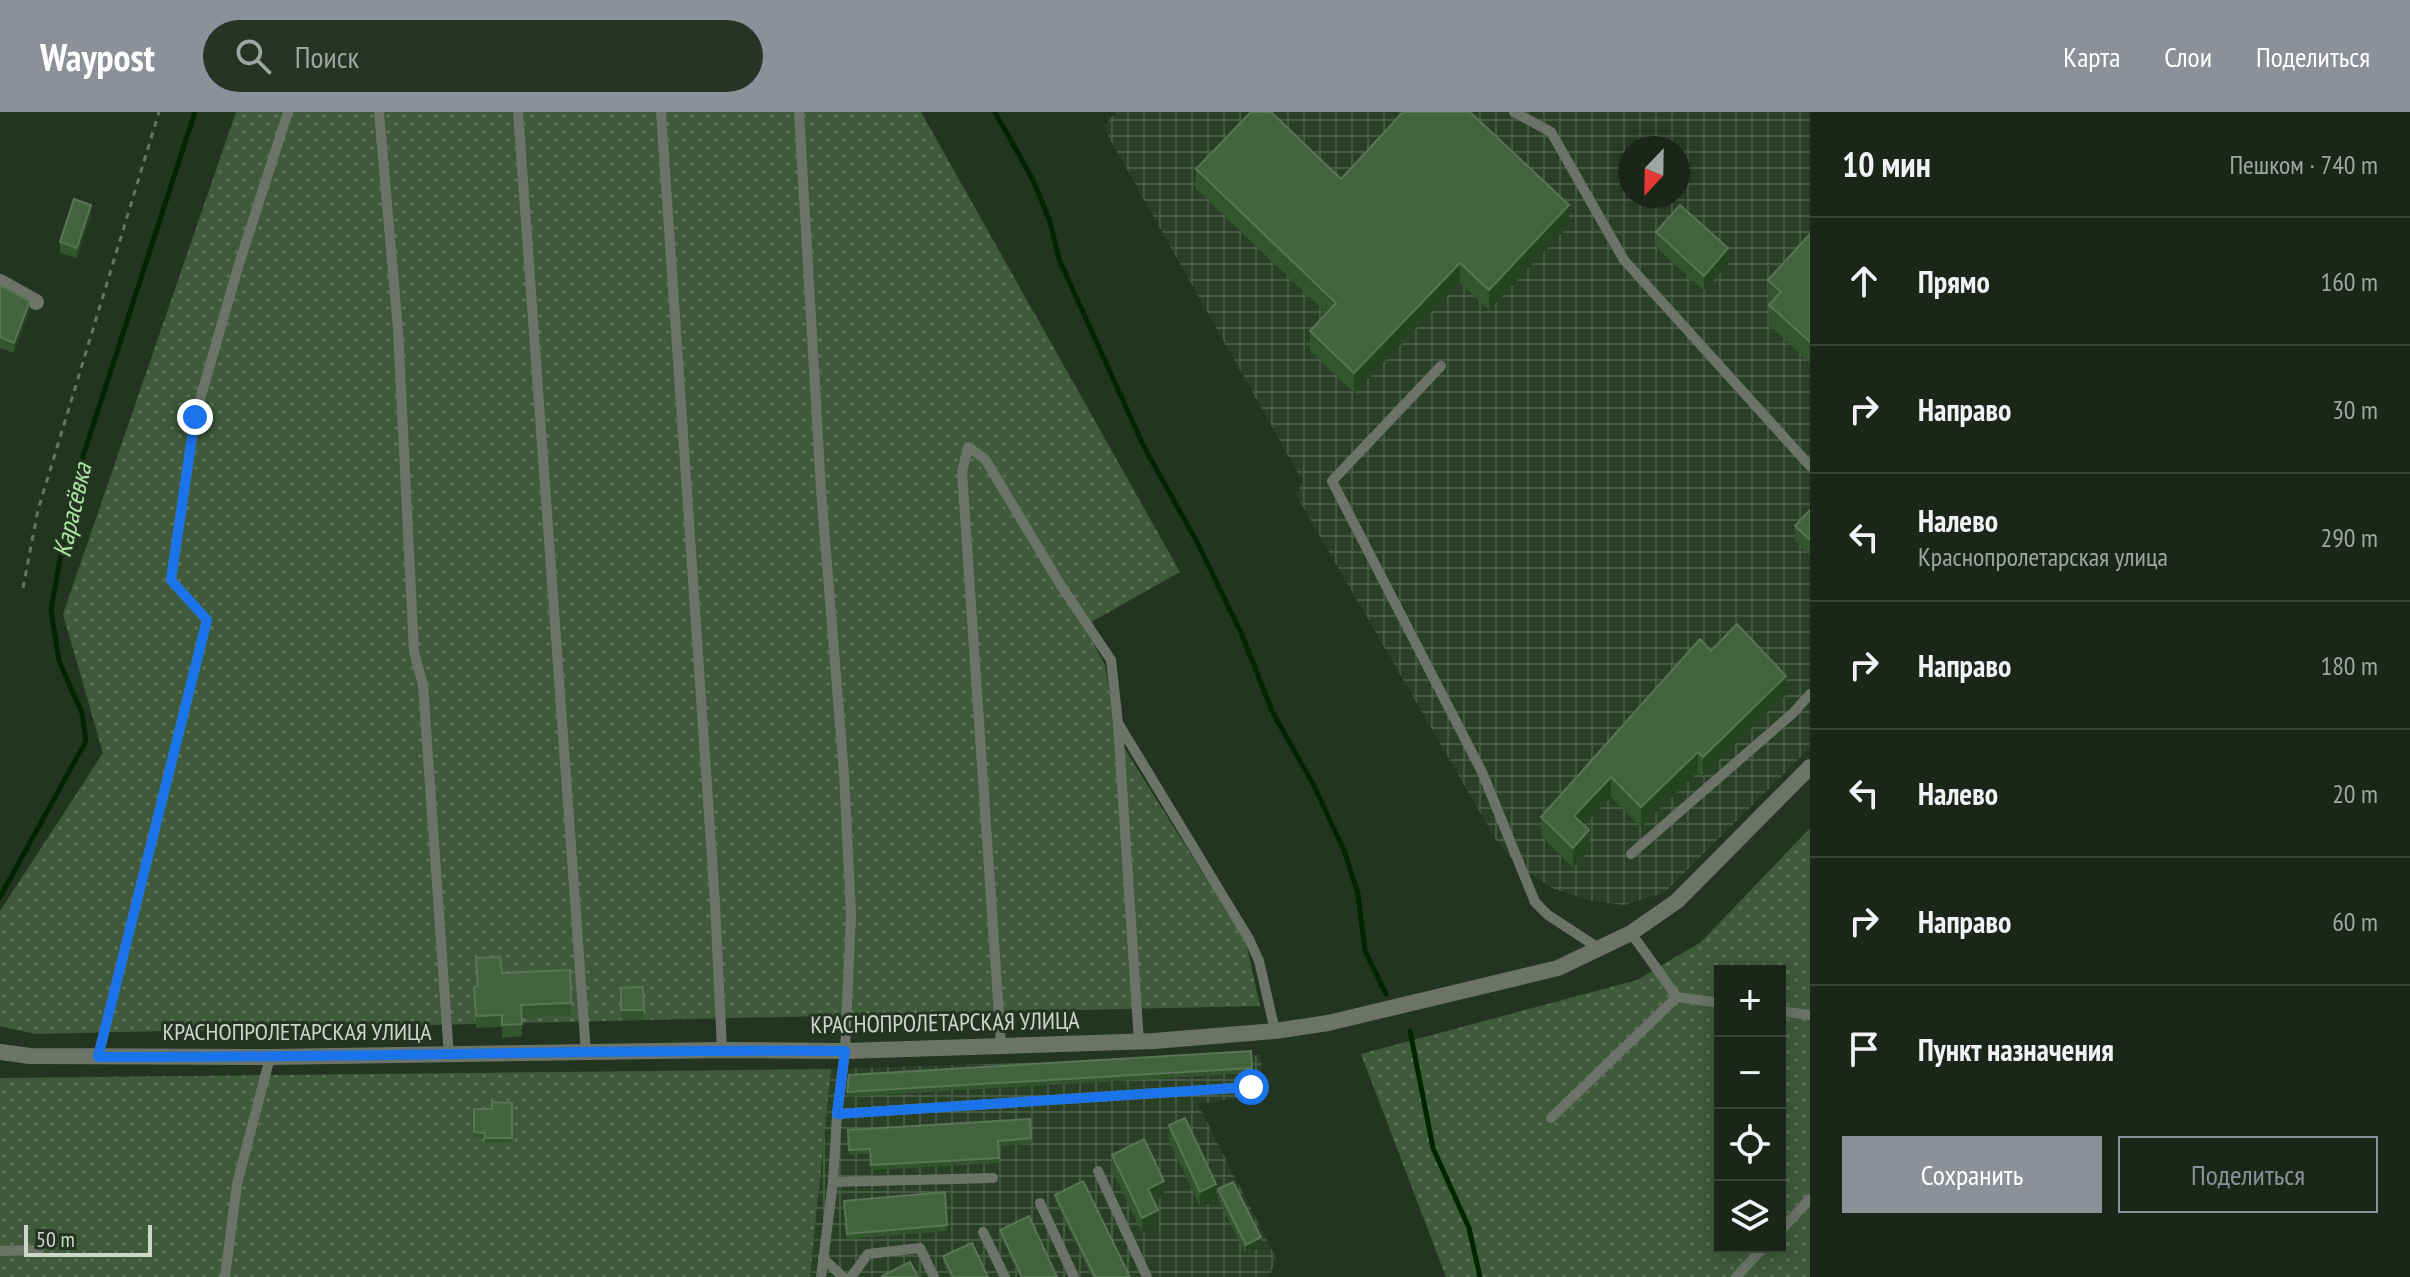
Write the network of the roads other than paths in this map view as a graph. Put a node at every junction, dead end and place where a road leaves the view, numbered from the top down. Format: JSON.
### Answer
{"nodes":[{"id":1,"x":288,"y":112,"type":"edge"},
{"id":2,"x":379,"y":112,"type":"edge"},
{"id":3,"x":518,"y":112,"type":"edge"},
{"id":4,"x":661,"y":112,"type":"edge"},
{"id":5,"x":799,"y":112,"type":"edge"},
{"id":6,"x":1514,"y":112,"type":"edge"},
{"id":7,"x":0,"y":282,"type":"edge"},
{"id":8,"x":36,"y":302,"type":"dead end"},
{"id":9,"x":1441,"y":366,"type":"dead end"},
{"id":10,"x":1810,"y":466,"type":"edge"},
{"id":11,"x":1810,"y":694,"type":"edge"},
{"id":12,"x":1118,"y":723,"type":"junction"},
{"id":13,"x":1810,"y":767,"type":"edge"},
{"id":14,"x":1631,"y":854,"type":"dead end"},
{"id":15,"x":1631,"y":933,"type":"junction"},
{"id":16,"x":1600,"y":949,"type":"junction"},
{"id":17,"x":1677,"y":997,"type":"junction"},
{"id":18,"x":1714,"y":1002,"type":"edge"},
{"id":19,"x":1786,"y":1012,"type":"edge"},
{"id":20,"x":1810,"y":1015,"type":"edge"},
{"id":21,"x":1275,"y":1031,"type":"junction"},
{"id":22,"x":1139,"y":1042,"type":"junction"},
{"id":23,"x":1001,"y":1045,"type":"junction"},
{"id":24,"x":722,"y":1050,"type":"junction"},
{"id":25,"x":845,"y":1051,"type":"junction"},
{"id":26,"x":0,"y":1052,"type":"edge"},
{"id":27,"x":586,"y":1053,"type":"junction"},
{"id":28,"x":449,"y":1056,"type":"junction"},
{"id":29,"x":98,"y":1057,"type":"junction"},
{"id":30,"x":270,"y":1057,"type":"junction"},
{"id":31,"x":1251,"y":1087,"type":"dead end"},
{"id":32,"x":837,"y":1114,"type":"junction"},
{"id":33,"x":1551,"y":1118,"type":"dead end"},
{"id":34,"x":1098,"y":1171,"type":"dead end"},
{"id":35,"x":993,"y":1178,"type":"dead end"},
{"id":36,"x":833,"y":1182,"type":"junction"},
{"id":37,"x":1810,"y":1199,"type":"edge"},
{"id":38,"x":1040,"y":1203,"type":"dead end"},
{"id":39,"x":1786,"y":1225,"type":"edge"},
{"id":40,"x":983,"y":1232,"type":"dead end"},
{"id":41,"x":39,"y":1250,"type":"dead end"},
{"id":42,"x":0,"y":1251,"type":"edge"},
{"id":43,"x":1758,"y":1253,"type":"edge"},
{"id":44,"x":823,"y":1258,"type":"junction"},
{"id":45,"x":225,"y":1277,"type":"edge"},
{"id":46,"x":821,"y":1277,"type":"edge"},
{"id":47,"x":843,"y":1277,"type":"edge"},
{"id":48,"x":851,"y":1277,"type":"edge"},
{"id":49,"x":934,"y":1277,"type":"edge"},
{"id":50,"x":1005,"y":1277,"type":"edge"},
{"id":51,"x":1074,"y":1277,"type":"edge"},
{"id":52,"x":1147,"y":1277,"type":"edge"},
{"id":53,"x":1736,"y":1277,"type":"edge"}],
"edges":[{"from":1,"to":29,"type":"lane"},
{"from":2,"to":28,"type":"lane"},
{"from":3,"to":27,"type":"lane"},
{"from":4,"to":24,"type":"lane"},
{"from":5,"to":25,"type":"lane"},
{"from":6,"to":10,"type":"lane"},
{"from":7,"to":8,"type":"street"},
{"from":9,"to":16,"type":"lane"},
{"from":11,"to":14,"type":"lane"},
{"from":12,"to":21,"type":"lane"},
{"from":12,"to":22,"type":"lane"},
{"from":12,"to":23,"type":"lane"},
{"from":13,"to":15,"type":"street","name":"КРАСНОПРОЛЕТАРСКАЯ УЛИЦА"},
{"from":15,"to":16,"type":"street","name":"КРАСНОПРОЛЕТАРСКАЯ УЛИЦА"},
{"from":15,"to":17,"type":"lane"},
{"from":16,"to":21,"type":"street","name":"КРАСНОПРОЛЕТАРСКАЯ УЛИЦА"},
{"from":17,"to":18,"type":"lane"},
{"from":17,"to":33,"type":"lane"},
{"from":19,"to":20,"type":"lane"},
{"from":21,"to":22,"type":"street","name":"КРАСНОПРОЛЕТАРСКАЯ УЛИЦА"},
{"from":22,"to":23,"type":"street","name":"КРАСНОПРОЛЕТАРСКАЯ УЛИЦА"},
{"from":23,"to":25,"type":"street","name":"КРАСНОПРОЛЕТАРСКАЯ УЛИЦА"},
{"from":24,"to":25,"type":"street","name":"КРАСНОПРОЛЕТАРСКАЯ УЛИЦА"},
{"from":24,"to":27,"type":"street","name":"КРАСНОПРОЛЕТАРСКАЯ УЛИЦА"},
{"from":25,"to":32,"type":"lane"},
{"from":26,"to":29,"type":"street","name":"КРАСНОПРОЛЕТАРСКАЯ УЛИЦА"},
{"from":27,"to":28,"type":"street","name":"КРАСНОПРОЛЕТАРСКАЯ УЛИЦА"},
{"from":28,"to":30,"type":"street","name":"КРАСНОПРОЛЕТАРСКАЯ УЛИЦА"},
{"from":29,"to":30,"type":"street","name":"КРАСНОПРОЛЕТАРСКАЯ УЛИЦА"},
{"from":30,"to":45,"type":"lane"},
{"from":31,"to":32,"type":"lane"},
{"from":32,"to":36,"type":"lane"},
{"from":34,"to":52,"type":"lane"},
{"from":35,"to":36,"type":"lane"},
{"from":36,"to":44,"type":"lane"},
{"from":37,"to":39,"type":"lane"},
{"from":38,"to":51,"type":"lane"},
{"from":40,"to":50,"type":"lane"},
{"from":41,"to":42,"type":"lane"},
{"from":43,"to":53,"type":"lane"},
{"from":44,"to":46,"type":"lane"},
{"from":44,"to":47,"type":"lane"},
{"from":48,"to":49,"type":"lane"}]}
